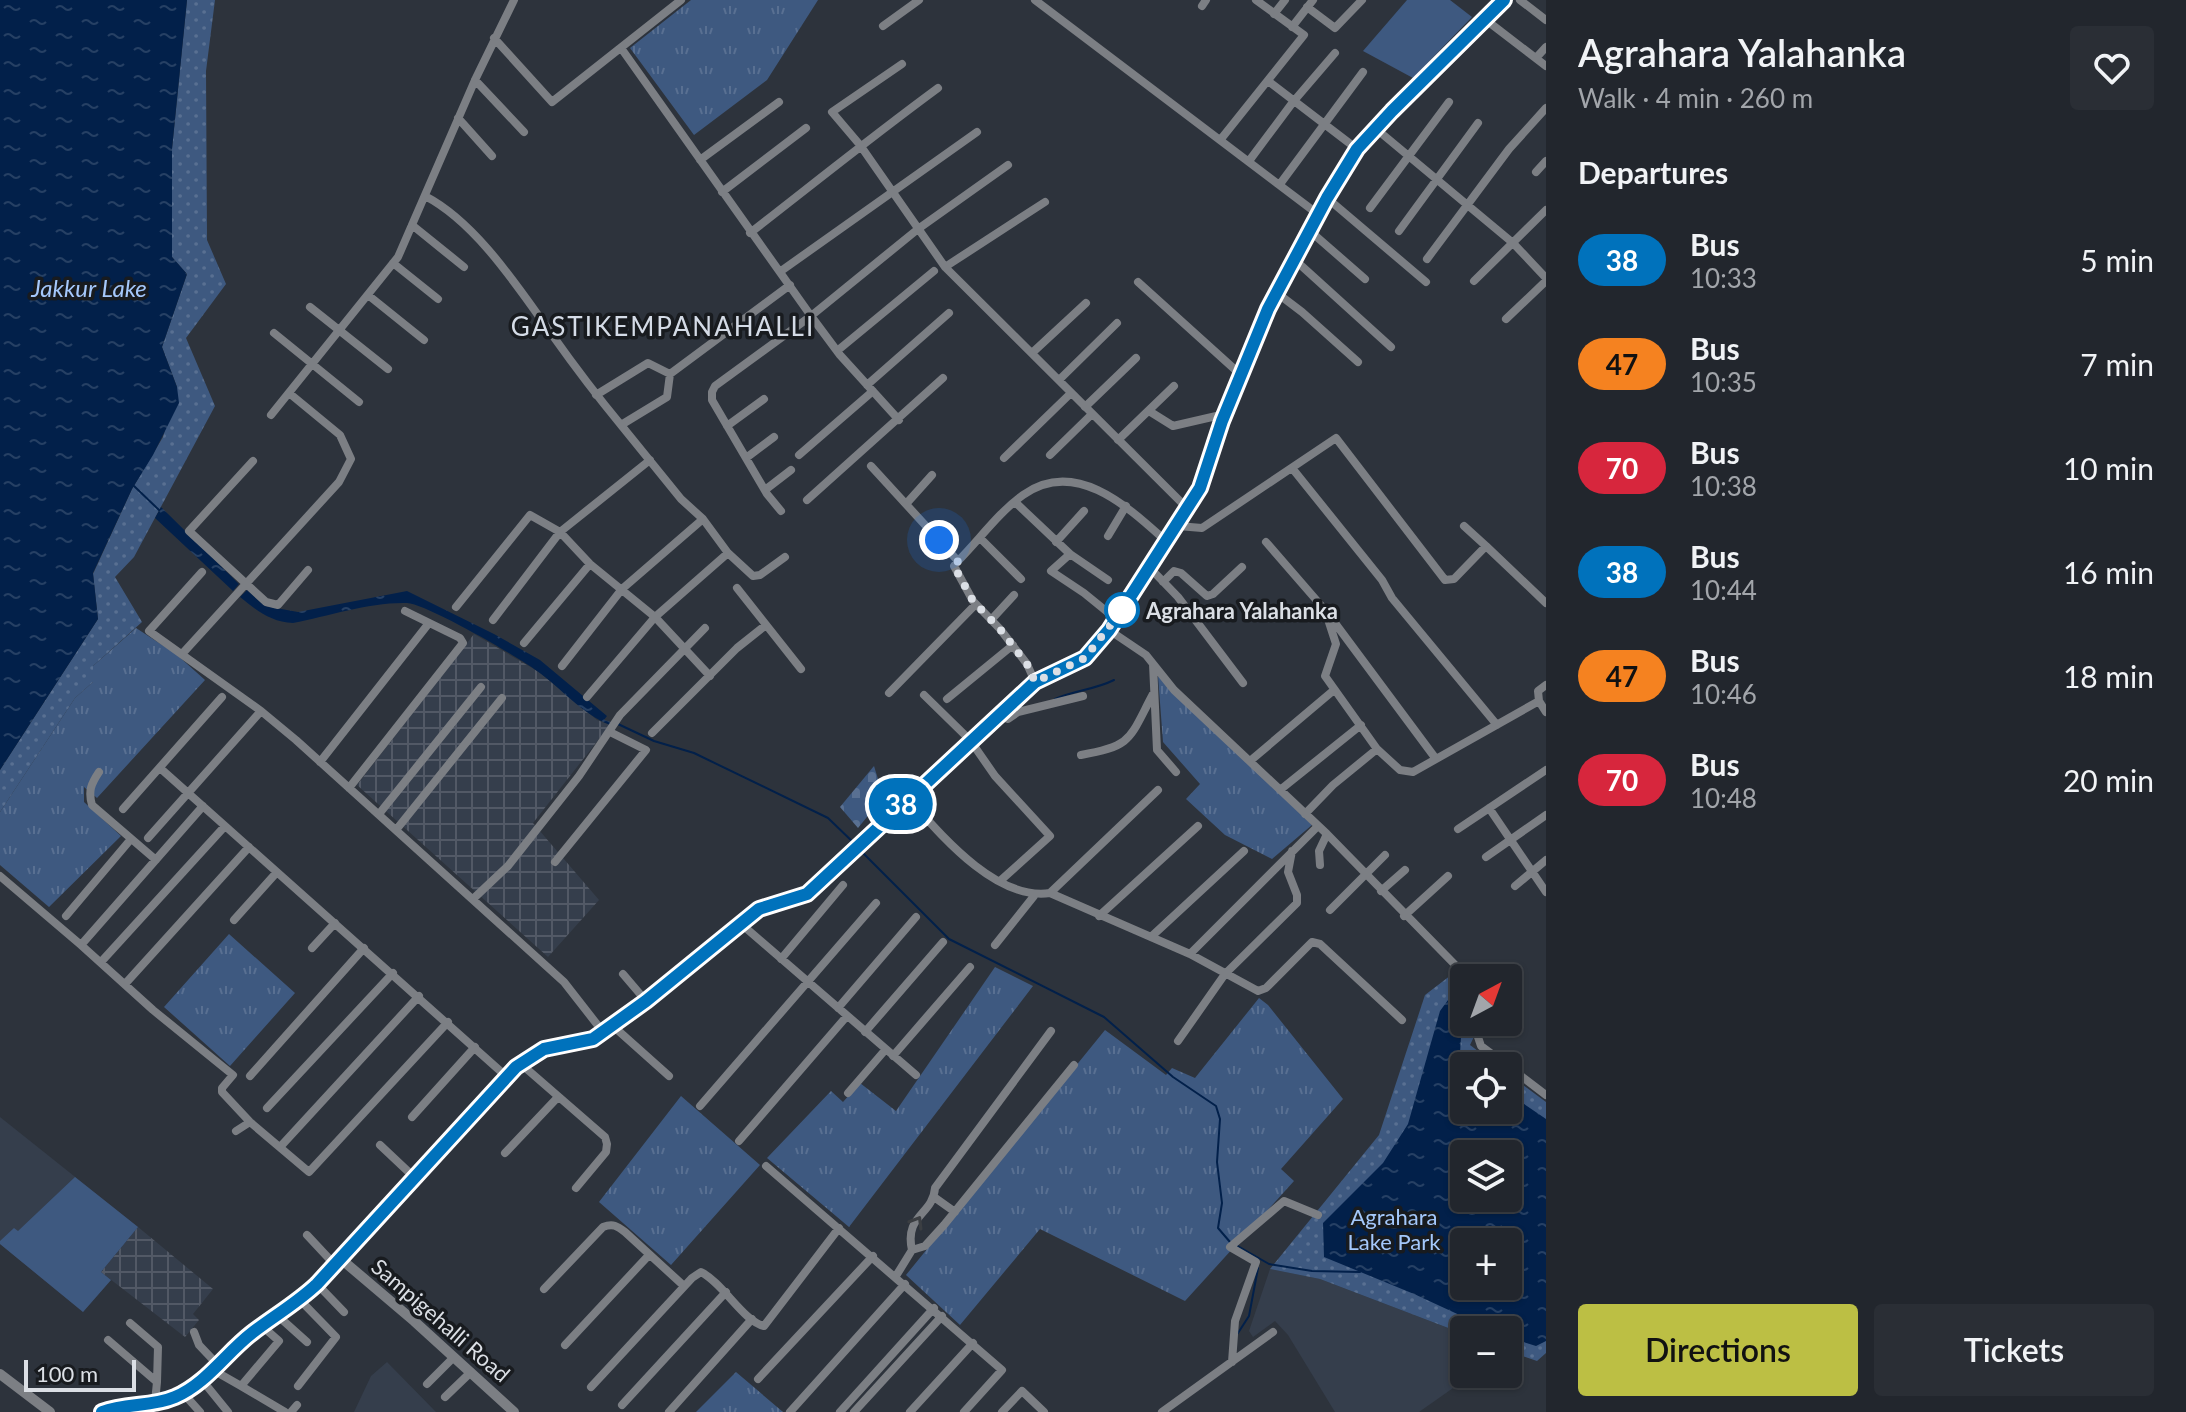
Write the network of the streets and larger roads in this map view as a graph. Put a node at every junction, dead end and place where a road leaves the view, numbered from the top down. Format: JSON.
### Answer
{"nodes":[{"id":1,"x":514,"y":0,"type":"edge"},
{"id":2,"x":681,"y":0,"type":"edge"},
{"id":3,"x":919,"y":0,"type":"edge"},
{"id":4,"x":1035,"y":0,"type":"edge"},
{"id":5,"x":1256,"y":0,"type":"edge"},
{"id":6,"x":1285,"y":0,"type":"edge"},
{"id":7,"x":1362,"y":0,"type":"edge"},
{"id":8,"x":1504,"y":0,"type":"edge"},
{"id":9,"x":1520,"y":0,"type":"edge"},
{"id":10,"x":1310,"y":4,"type":"edge"},
{"id":11,"x":1274,"y":14,"type":"junction"},
{"id":12,"x":1486,"y":20,"type":"junction"},
{"id":13,"x":1546,"y":20,"type":"edge"},
{"id":14,"x":883,"y":26,"type":"dead end"},
{"id":15,"x":1292,"y":27,"type":"junction"},
{"id":16,"x":494,"y":38,"type":"junction"},
{"id":17,"x":1546,"y":47,"type":"edge"},
{"id":18,"x":621,"y":48,"type":"junction"},
{"id":19,"x":1335,"y":53,"type":"dead end"},
{"id":20,"x":1536,"y":58,"type":"junction"},
{"id":21,"x":902,"y":64,"type":"dead end"},
{"id":22,"x":1546,"y":66,"type":"edge"},
{"id":23,"x":1363,"y":72,"type":"dead end"},
{"id":24,"x":475,"y":80,"type":"junction"},
{"id":25,"x":1268,"y":81,"type":"junction"},
{"id":26,"x":938,"y":88,"type":"dead end"},
{"id":27,"x":779,"y":102,"type":"dead end"},
{"id":28,"x":1293,"y":102,"type":"junction"},
{"id":29,"x":1449,"y":102,"type":"dead end"},
{"id":30,"x":1546,"y":108,"type":"edge"},
{"id":31,"x":458,"y":118,"type":"junction"},
{"id":32,"x":1478,"y":123,"type":"dead end"},
{"id":33,"x":1324,"y":125,"type":"junction"},
{"id":34,"x":806,"y":128,"type":"dead end"},
{"id":35,"x":1375,"y":128,"type":"junction"},
{"id":36,"x":524,"y":132,"type":"dead end"},
{"id":37,"x":977,"y":132,"type":"dead end"},
{"id":38,"x":1221,"y":139,"type":"junction"},
{"id":39,"x":860,"y":145,"type":"junction"},
{"id":40,"x":1357,"y":149,"type":"junction"},
{"id":41,"x":492,"y":156,"type":"dead end"},
{"id":42,"x":1409,"y":156,"type":"junction"},
{"id":43,"x":700,"y":160,"type":"junction"},
{"id":44,"x":1249,"y":161,"type":"junction"},
{"id":45,"x":1546,"y":161,"type":"edge"},
{"id":46,"x":1008,"y":165,"type":"dead end"},
{"id":47,"x":1536,"y":172,"type":"dead end"},
{"id":48,"x":1437,"y":179,"type":"junction"},
{"id":49,"x":1280,"y":184,"type":"junction"},
{"id":50,"x":722,"y":192,"type":"junction"},
{"id":51,"x":890,"y":192,"type":"junction"},
{"id":52,"x":425,"y":196,"type":"junction"},
{"id":53,"x":1327,"y":198,"type":"junction"},
{"id":54,"x":1045,"y":202,"type":"dead end"},
{"id":55,"x":1466,"y":204,"type":"junction"},
{"id":56,"x":1370,"y":208,"type":"dead end"},
{"id":57,"x":1546,"y":210,"type":"edge"},
{"id":58,"x":1319,"y":215,"type":"junction"},
{"id":59,"x":412,"y":225,"type":"junction"},
{"id":60,"x":918,"y":229,"type":"junction"},
{"id":61,"x":1310,"y":231,"type":"junction"},
{"id":62,"x":1399,"y":231,"type":"dead end"},
{"id":63,"x":750,"y":233,"type":"junction"},
{"id":64,"x":1513,"y":243,"type":"junction"},
{"id":65,"x":1427,"y":259,"type":"dead end"},
{"id":66,"x":1295,"y":260,"type":"junction"},
{"id":67,"x":393,"y":263,"type":"junction"},
{"id":68,"x":464,"y":267,"type":"dead end"},
{"id":69,"x":945,"y":267,"type":"junction"},
{"id":70,"x":781,"y":271,"type":"junction"},
{"id":71,"x":934,"y":271,"type":"dead end"},
{"id":72,"x":1365,"y":279,"type":"dead end"},
{"id":73,"x":1546,"y":280,"type":"edge"},
{"id":74,"x":1474,"y":281,"type":"dead end"},
{"id":75,"x":1138,"y":282,"type":"dead end"},
{"id":76,"x":1426,"y":282,"type":"dead end"},
{"id":77,"x":790,"y":285,"type":"junction"},
{"id":78,"x":1277,"y":293,"type":"junction"},
{"id":79,"x":368,"y":295,"type":"junction"},
{"id":80,"x":438,"y":299,"type":"dead end"},
{"id":81,"x":1086,"y":303,"type":"dead end"},
{"id":82,"x":310,"y":307,"type":"dead end"},
{"id":83,"x":949,"y":313,"type":"dead end"},
{"id":84,"x":811,"y":316,"type":"junction"},
{"id":85,"x":1506,"y":319,"type":"dead end"},
{"id":86,"x":1117,"y":323,"type":"dead end"},
{"id":87,"x":339,"y":330,"type":"junction"},
{"id":88,"x":274,"y":333,"type":"dead end"},
{"id":89,"x":424,"y":340,"type":"dead end"},
{"id":90,"x":1391,"y":347,"type":"dead end"},
{"id":91,"x":837,"y":351,"type":"junction"},
{"id":92,"x":1032,"y":353,"type":"junction"},
{"id":93,"x":1136,"y":358,"type":"dead end"},
{"id":94,"x":1358,"y":362,"type":"dead end"},
{"id":95,"x":312,"y":364,"type":"junction"},
{"id":96,"x":388,"y":369,"type":"dead end"},
{"id":97,"x":670,"y":374,"type":"junction"},
{"id":98,"x":1241,"y":375,"type":"junction"},
{"id":99,"x":943,"y":378,"type":"dead end"},
{"id":100,"x":1059,"y":380,"type":"junction"},
{"id":101,"x":1174,"y":386,"type":"dead end"},
{"id":102,"x":870,"y":388,"type":"junction"},
{"id":103,"x":289,"y":393,"type":"junction"},
{"id":104,"x":1071,"y":393,"type":"junction"},
{"id":105,"x":596,"y":395,"type":"junction"},
{"id":106,"x":764,"y":399,"type":"dead end"},
{"id":107,"x":359,"y":402,"type":"dead end"},
{"id":108,"x":1089,"y":410,"type":"junction"},
{"id":109,"x":1149,"y":411,"type":"junction"},
{"id":110,"x":1225,"y":414,"type":"junction"},
{"id":111,"x":271,"y":415,"type":"dead end"},
{"id":112,"x":899,"y":420,"type":"junction"},
{"id":113,"x":621,"y":425,"type":"junction"},
{"id":114,"x":727,"y":426,"type":"junction"},
{"id":115,"x":774,"y":437,"type":"dead end"},
{"id":116,"x":1118,"y":440,"type":"junction"},
{"id":117,"x":799,"y":455,"type":"dead end"},
{"id":118,"x":1050,"y":455,"type":"dead end"},
{"id":119,"x":746,"y":458,"type":"junction"},
{"id":120,"x":1004,"y":458,"type":"dead end"},
{"id":121,"x":650,"y":460,"type":"junction"},
{"id":122,"x":253,"y":461,"type":"dead end"},
{"id":123,"x":871,"y":466,"type":"dead end"},
{"id":124,"x":1292,"y":468,"type":"junction"},
{"id":125,"x":791,"y":470,"type":"dead end"},
{"id":126,"x":932,"y":475,"type":"dead end"},
{"id":127,"x":765,"y":490,"type":"junction"},
{"id":128,"x":807,"y":500,"type":"dead end"},
{"id":129,"x":1015,"y":502,"type":"junction"},
{"id":130,"x":906,"y":504,"type":"junction"},
{"id":131,"x":1126,"y":506,"type":"junction"},
{"id":132,"x":1188,"y":509,"type":"junction"},
{"id":133,"x":781,"y":511,"type":"dead end"},
{"id":134,"x":1084,"y":511,"type":"dead end"},
{"id":135,"x":703,"y":519,"type":"junction"},
{"id":136,"x":1178,"y":526,"type":"junction"},
{"id":137,"x":1464,"y":526,"type":"dead end"},
{"id":138,"x":560,"y":532,"type":"junction"},
{"id":139,"x":1108,"y":536,"type":"dead end"},
{"id":140,"x":980,"y":538,"type":"junction"},
{"id":141,"x":1056,"y":542,"type":"junction"},
{"id":142,"x":1167,"y":542,"type":"junction"},
{"id":143,"x":1266,"y":542,"type":"dead end"},
{"id":144,"x":1486,"y":546,"type":"junction"},
{"id":145,"x":728,"y":553,"type":"junction"},
{"id":146,"x":1070,"y":554,"type":"junction"},
{"id":147,"x":785,"y":557,"type":"dead end"},
{"id":148,"x":958,"y":561,"type":"junction"},
{"id":149,"x":590,"y":564,"type":"junction"},
{"id":150,"x":1242,"y":567,"type":"dead end"},
{"id":151,"x":1150,"y":568,"type":"junction"},
{"id":152,"x":308,"y":570,"type":"dead end"},
{"id":153,"x":202,"y":572,"type":"dead end"},
{"id":154,"x":1021,"y":579,"type":"dead end"},
{"id":155,"x":1108,"y":580,"type":"dead end"},
{"id":156,"x":1163,"y":582,"type":"junction"},
{"id":157,"x":246,"y":583,"type":"junction"},
{"id":158,"x":1546,"y":587,"type":"edge"},
{"id":159,"x":737,"y":588,"type":"dead end"},
{"id":160,"x":622,"y":589,"type":"junction"},
{"id":161,"x":1014,"y":595,"type":"dead end"},
{"id":162,"x":1538,"y":595,"type":"junction"},
{"id":163,"x":1546,"y":603,"type":"edge"},
{"id":164,"x":976,"y":604,"type":"junction"},
{"id":165,"x":456,"y":607,"type":"dead end"},
{"id":166,"x":1325,"y":610,"type":"junction"},
{"id":167,"x":405,"y":611,"type":"dead end"},
{"id":168,"x":655,"y":617,"type":"junction"},
{"id":169,"x":1116,"y":619,"type":"junction"},
{"id":170,"x":493,"y":620,"type":"dead end"},
{"id":171,"x":991,"y":620,"type":"junction"},
{"id":172,"x":429,"y":623,"type":"junction"},
{"id":173,"x":766,"y":625,"type":"junction"},
{"id":174,"x":705,"y":628,"type":"dead end"},
{"id":175,"x":1109,"y":630,"type":"junction"},
{"id":176,"x":524,"y":643,"type":"dead end"},
{"id":177,"x":1013,"y":645,"type":"junction"},
{"id":178,"x":685,"y":649,"type":"junction"},
{"id":179,"x":182,"y":654,"type":"junction"},
{"id":180,"x":1152,"y":663,"type":"junction"},
{"id":181,"x":562,"y":666,"type":"dead end"},
{"id":182,"x":801,"y":669,"type":"dead end"},
{"id":183,"x":710,"y":676,"type":"junction"},
{"id":184,"x":1035,"y":682,"type":"junction"},
{"id":185,"x":1243,"y":683,"type":"dead end"},
{"id":186,"x":1546,"y":685,"type":"edge"},
{"id":187,"x":481,"y":687,"type":"dead end"},
{"id":188,"x":1334,"y":690,"type":"junction"},
{"id":189,"x":889,"y":693,"type":"dead end"},
{"id":190,"x":1154,"y":693,"type":"junction"},
{"id":191,"x":924,"y":695,"type":"dead end"},
{"id":192,"x":1083,"y":696,"type":"dead end"},
{"id":193,"x":222,"y":697,"type":"dead end"},
{"id":194,"x":587,"y":697,"type":"dead end"},
{"id":195,"x":502,"y":698,"type":"dead end"},
{"id":196,"x":947,"y":699,"type":"dead end"},
{"id":197,"x":1539,"y":701,"type":"junction"},
{"id":198,"x":261,"y":711,"type":"junction"},
{"id":199,"x":1546,"y":712,"type":"edge"},
{"id":200,"x":998,"y":715,"type":"junction"},
{"id":201,"x":1361,"y":725,"type":"junction"},
{"id":202,"x":1497,"y":725,"type":"junction"},
{"id":203,"x":610,"y":732,"type":"junction"},
{"id":204,"x":652,"y":733,"type":"dead end"},
{"id":205,"x":970,"y":740,"type":"junction"},
{"id":206,"x":1377,"y":749,"type":"junction"},
{"id":207,"x":1081,"y":755,"type":"dead end"},
{"id":208,"x":1436,"y":759,"type":"junction"},
{"id":209,"x":1250,"y":761,"type":"junction"},
{"id":210,"x":320,"y":762,"type":"junction"},
{"id":211,"x":160,"y":768,"type":"junction"},
{"id":212,"x":1546,"y":770,"type":"edge"},
{"id":213,"x":99,"y":772,"type":"dead end"},
{"id":214,"x":1176,"y":772,"type":"dead end"},
{"id":215,"x":349,"y":788,"type":"junction"},
{"id":216,"x":1158,"y":790,"type":"dead end"},
{"id":217,"x":1280,"y":790,"type":"junction"},
{"id":218,"x":188,"y":793,"type":"junction"},
{"id":219,"x":908,"y":798,"type":"junction"},
{"id":220,"x":203,"y":806,"type":"junction"},
{"id":221,"x":1489,"y":808,"type":"junction"},
{"id":222,"x":123,"y":809,"type":"dead end"},
{"id":223,"x":379,"y":814,"type":"junction"},
{"id":224,"x":1305,"y":814,"type":"junction"},
{"id":225,"x":1546,"y":815,"type":"edge"},
{"id":226,"x":225,"y":826,"type":"junction"},
{"id":227,"x":1198,"y":826,"type":"dead end"},
{"id":228,"x":1318,"y":826,"type":"junction"},
{"id":229,"x":1458,"y":829,"type":"dead end"},
{"id":230,"x":396,"y":830,"type":"junction"},
{"id":231,"x":1327,"y":834,"type":"junction"},
{"id":232,"x":148,"y":838,"type":"dead end"},
{"id":233,"x":131,"y":839,"type":"junction"},
{"id":234,"x":1510,"y":839,"type":"junction"},
{"id":235,"x":249,"y":847,"type":"junction"},
{"id":236,"x":1244,"y":851,"type":"dead end"},
{"id":237,"x":1292,"y":851,"type":"junction"},
{"id":238,"x":1385,"y":855,"type":"dead end"},
{"id":239,"x":1486,"y":857,"type":"dead end"},
{"id":240,"x":156,"y":860,"type":"junction"},
{"id":241,"x":1546,"y":860,"type":"edge"},
{"id":242,"x":555,"y":862,"type":"dead end"},
{"id":243,"x":1320,"y":865,"type":"dead end"},
{"id":244,"x":1405,"y":870,"type":"dead end"},
{"id":245,"x":1532,"y":871,"type":"junction"},
{"id":246,"x":277,"y":872,"type":"junction"},
{"id":247,"x":0,"y":876,"type":"edge"},
{"id":248,"x":1366,"y":876,"type":"junction"},
{"id":249,"x":1448,"y":876,"type":"dead end"},
{"id":250,"x":1000,"y":881,"type":"junction"},
{"id":251,"x":843,"y":885,"type":"dead end"},
{"id":252,"x":1515,"y":886,"type":"dead end"},
{"id":253,"x":1381,"y":891,"type":"junction"},
{"id":254,"x":1546,"y":892,"type":"edge"},
{"id":255,"x":1050,"y":893,"type":"junction"},
{"id":256,"x":1034,"y":896,"type":"junction"},
{"id":257,"x":473,"y":899,"type":"junction"},
{"id":258,"x":876,"y":903,"type":"dead end"},
{"id":259,"x":1330,"y":910,"type":"dead end"},
{"id":260,"x":66,"y":916,"type":"dead end"},
{"id":261,"x":1099,"y":916,"type":"junction"},
{"id":262,"x":1404,"y":916,"type":"junction"},
{"id":263,"x":916,"y":917,"type":"dead end"},
{"id":264,"x":234,"y":920,"type":"dead end"},
{"id":265,"x":335,"y":923,"type":"junction"},
{"id":266,"x":740,"y":923,"type":"junction"},
{"id":267,"x":1152,"y":936,"type":"junction"},
{"id":268,"x":943,"y":942,"type":"dead end"},
{"id":269,"x":81,"y":945,"type":"junction"},
{"id":270,"x":995,"y":945,"type":"dead end"},
{"id":271,"x":312,"y":948,"type":"dead end"},
{"id":272,"x":364,"y":948,"type":"junction"},
{"id":273,"x":1190,"y":954,"type":"junction"},
{"id":274,"x":781,"y":959,"type":"junction"},
{"id":275,"x":101,"y":962,"type":"junction"},
{"id":276,"x":1454,"y":964,"type":"edge"},
{"id":277,"x":970,"y":967,"type":"dead end"},
{"id":278,"x":393,"y":973,"type":"junction"},
{"id":279,"x":623,"y":974,"type":"dead end"},
{"id":280,"x":1225,"y":974,"type":"junction"},
{"id":281,"x":808,"y":982,"type":"junction"},
{"id":282,"x":125,"y":984,"type":"junction"},
{"id":283,"x":419,"y":996,"type":"junction"},
{"id":284,"x":646,"y":1001,"type":"junction"},
{"id":285,"x":838,"y":1008,"type":"junction"},
{"id":286,"x":847,"y":1016,"type":"junction"},
{"id":287,"x":1402,"y":1020,"type":"dead end"},
{"id":288,"x":448,"y":1022,"type":"junction"},
{"id":289,"x":608,"y":1029,"type":"junction"},
{"id":290,"x":1051,"y":1031,"type":"dead end"},
{"id":291,"x":865,"y":1032,"type":"junction"},
{"id":292,"x":1479,"y":1036,"type":"edge"},
{"id":293,"x":1178,"y":1041,"type":"dead end"},
{"id":294,"x":475,"y":1047,"type":"junction"},
{"id":295,"x":889,"y":1052,"type":"junction"},
{"id":296,"x":1489,"y":1052,"type":"edge"},
{"id":297,"x":521,"y":1064,"type":"junction"},
{"id":298,"x":1074,"y":1065,"type":"dead end"},
{"id":299,"x":916,"y":1075,"type":"dead end"},
{"id":300,"x":250,"y":1076,"type":"dead end"},
{"id":301,"x":669,"y":1076,"type":"dead end"},
{"id":302,"x":507,"y":1077,"type":"junction"},
{"id":303,"x":1522,"y":1077,"type":"edge"},
{"id":304,"x":848,"y":1093,"type":"dead end"},
{"id":305,"x":1546,"y":1095,"type":"edge"},
{"id":306,"x":558,"y":1097,"type":"junction"},
{"id":307,"x":700,"y":1106,"type":"dead end"},
{"id":308,"x":267,"y":1108,"type":"dead end"},
{"id":309,"x":412,"y":1117,"type":"dead end"},
{"id":310,"x":250,"y":1122,"type":"junction"},
{"id":311,"x":236,"y":1131,"type":"dead end"},
{"id":312,"x":739,"y":1141,"type":"dead end"},
{"id":313,"x":380,"y":1145,"type":"dead end"},
{"id":314,"x":281,"y":1146,"type":"junction"},
{"id":315,"x":505,"y":1153,"type":"dead end"},
{"id":316,"x":766,"y":1166,"type":"dead end"},
{"id":317,"x":415,"y":1178,"type":"junction"},
{"id":318,"x":576,"y":1188,"type":"dead end"},
{"id":319,"x":934,"y":1197,"type":"junction"},
{"id":320,"x":955,"y":1212,"type":"junction"},
{"id":321,"x":1318,"y":1215,"type":"dead end"},
{"id":322,"x":839,"y":1228,"type":"junction"},
{"id":323,"x":307,"y":1235,"type":"dead end"},
{"id":324,"x":912,"y":1250,"type":"junction"},
{"id":325,"x":649,"y":1255,"type":"junction"},
{"id":326,"x":873,"y":1256,"type":"junction"},
{"id":327,"x":338,"y":1262,"type":"junction"},
{"id":328,"x":896,"y":1276,"type":"junction"},
{"id":329,"x":317,"y":1284,"type":"junction"},
{"id":330,"x":905,"y":1284,"type":"junction"},
{"id":331,"x":684,"y":1286,"type":"junction"},
{"id":332,"x":544,"y":1289,"type":"dead end"},
{"id":333,"x":726,"y":1292,"type":"junction"},
{"id":334,"x":300,"y":1300,"type":"junction"},
{"id":335,"x":934,"y":1308,"type":"junction"},
{"id":336,"x":344,"y":1312,"type":"dead end"},
{"id":337,"x":278,"y":1316,"type":"junction"},
{"id":338,"x":942,"y":1316,"type":"junction"},
{"id":339,"x":752,"y":1319,"type":"junction"},
{"id":340,"x":130,"y":1323,"type":"dead end"},
{"id":341,"x":262,"y":1326,"type":"junction"},
{"id":342,"x":194,"y":1332,"type":"dead end"},
{"id":343,"x":1273,"y":1332,"type":"dead end"},
{"id":344,"x":108,"y":1340,"type":"dead end"},
{"id":345,"x":307,"y":1342,"type":"dead end"},
{"id":346,"x":973,"y":1343,"type":"junction"},
{"id":347,"x":565,"y":1345,"type":"dead end"},
{"id":348,"x":454,"y":1357,"type":"junction"},
{"id":349,"x":1232,"y":1362,"type":"junction"},
{"id":350,"x":216,"y":1368,"type":"junction"},
{"id":351,"x":471,"y":1372,"type":"junction"},
{"id":352,"x":0,"y":1374,"type":"edge"},
{"id":353,"x":758,"y":1379,"type":"dead end"},
{"id":354,"x":202,"y":1380,"type":"junction"},
{"id":355,"x":157,"y":1382,"type":"junction"},
{"id":356,"x":427,"y":1384,"type":"dead end"},
{"id":357,"x":241,"y":1386,"type":"junction"},
{"id":358,"x":298,"y":1386,"type":"dead end"},
{"id":359,"x":591,"y":1387,"type":"dead end"},
{"id":360,"x":183,"y":1393,"type":"junction"},
{"id":361,"x":445,"y":1397,"type":"dead end"},
{"id":362,"x":155,"y":1402,"type":"junction"},
{"id":363,"x":622,"y":1405,"type":"dead end"},
{"id":364,"x":111,"y":1410,"type":"edge"},
{"id":365,"x":50,"y":1412,"type":"edge"},
{"id":366,"x":200,"y":1412,"type":"edge"},
{"id":367,"x":228,"y":1412,"type":"edge"},
{"id":368,"x":285,"y":1412,"type":"edge"},
{"id":369,"x":514,"y":1412,"type":"edge"},
{"id":370,"x":669,"y":1412,"type":"edge"},
{"id":371,"x":790,"y":1412,"type":"edge"},
{"id":372,"x":840,"y":1412,"type":"edge"},
{"id":373,"x":854,"y":1412,"type":"edge"},
{"id":374,"x":910,"y":1412,"type":"edge"},
{"id":375,"x":964,"y":1412,"type":"edge"},
{"id":376,"x":1002,"y":1412,"type":"edge"},
{"id":377,"x":1044,"y":1412,"type":"edge"},
{"id":378,"x":1162,"y":1412,"type":"edge"}],
"edges":[{"from":1,"to":16,"type":"street"},
{"from":2,"to":18,"type":"street"},
{"from":3,"to":14,"type":"street"},
{"from":4,"to":38,"type":"street"},
{"from":5,"to":11,"type":"street"},
{"from":6,"to":11,"type":"street"},
{"from":7,"to":10,"type":"street"},
{"from":8,"to":12,"type":"street"},
{"from":9,"to":13,"type":"street"},
{"from":10,"to":15,"type":"street"},
{"from":11,"to":15,"type":"street"},
{"from":12,"to":20,"type":"street"},
{"from":12,"to":35,"type":"street"},
{"from":15,"to":25,"type":"street"},
{"from":16,"to":18,"type":"street"},
{"from":16,"to":24,"type":"street"},
{"from":17,"to":20,"type":"street"},
{"from":18,"to":43,"type":"street"},
{"from":19,"to":28,"type":"street"},
{"from":20,"to":22,"type":"street"},
{"from":21,"to":39,"type":"street"},
{"from":23,"to":33,"type":"street"},
{"from":24,"to":31,"type":"street"},
{"from":24,"to":36,"type":"street"},
{"from":25,"to":28,"type":"street"},
{"from":25,"to":38,"type":"street"},
{"from":26,"to":39,"type":"street"},
{"from":27,"to":43,"type":"street"},
{"from":28,"to":33,"type":"street"},
{"from":28,"to":44,"type":"street"},
{"from":29,"to":42,"type":"street"},
{"from":30,"to":55,"type":"street"},
{"from":31,"to":41,"type":"street"},
{"from":31,"to":52,"type":"street"},
{"from":32,"to":48,"type":"street"},
{"from":33,"to":40,"type":"street"},
{"from":33,"to":49,"type":"street"},
{"from":34,"to":50,"type":"street"},
{"from":35,"to":40,"type":"street"},
{"from":35,"to":42,"type":"street"},
{"from":37,"to":51,"type":"street"},
{"from":38,"to":44,"type":"street"},
{"from":39,"to":51,"type":"street"},
{"from":39,"to":63,"type":"street"},
{"from":40,"to":53,"type":"street"},
{"from":42,"to":48,"type":"street"},
{"from":42,"to":56,"type":"street"},
{"from":43,"to":50,"type":"street"},
{"from":44,"to":49,"type":"street"},
{"from":45,"to":47,"type":"street"},
{"from":46,"to":60,"type":"street"},
{"from":48,"to":55,"type":"street"},
{"from":48,"to":62,"type":"street"},
{"from":49,"to":58,"type":"street"},
{"from":50,"to":63,"type":"street"},
{"from":51,"to":60,"type":"street"},
{"from":51,"to":70,"type":"street"},
{"from":52,"to":59,"type":"street"},
{"from":52,"to":105,"type":"street"},
{"from":53,"to":58,"type":"street"},
{"from":53,"to":76,"type":"street"},
{"from":54,"to":69,"type":"street"},
{"from":55,"to":64,"type":"street"},
{"from":55,"to":65,"type":"street"},
{"from":57,"to":64,"type":"street"},
{"from":58,"to":61,"type":"street"},
{"from":59,"to":67,"type":"street"},
{"from":59,"to":68,"type":"street"},
{"from":60,"to":69,"type":"street"},
{"from":60,"to":84,"type":"street"},
{"from":61,"to":66,"type":"street"},
{"from":61,"to":72,"type":"street"},
{"from":63,"to":70,"type":"street"},
{"from":64,"to":73,"type":"street"},
{"from":64,"to":74,"type":"street"},
{"from":66,"to":78,"type":"street"},
{"from":66,"to":90,"type":"street"},
{"from":67,"to":79,"type":"street"},
{"from":67,"to":80,"type":"street"},
{"from":69,"to":92,"type":"street"},
{"from":70,"to":77,"type":"street"},
{"from":71,"to":91,"type":"street"},
{"from":73,"to":85,"type":"street"},
{"from":75,"to":98,"type":"street"},
{"from":77,"to":84,"type":"street"},
{"from":77,"to":97,"type":"street"},
{"from":78,"to":94,"type":"street"},
{"from":78,"to":98,"type":"street"},
{"from":79,"to":87,"type":"street"},
{"from":79,"to":89,"type":"street"},
{"from":81,"to":92,"type":"street"},
{"from":82,"to":87,"type":"street"},
{"from":83,"to":102,"type":"street"},
{"from":84,"to":91,"type":"street"},
{"from":84,"to":114,"type":"street"},
{"from":86,"to":100,"type":"street"},
{"from":87,"to":95,"type":"street"},
{"from":87,"to":96,"type":"street"},
{"from":88,"to":95,"type":"street"},
{"from":91,"to":102,"type":"street"},
{"from":92,"to":100,"type":"street"},
{"from":93,"to":108,"type":"street"},
{"from":95,"to":103,"type":"street"},
{"from":95,"to":107,"type":"street"},
{"from":97,"to":105,"type":"street"},
{"from":97,"to":113,"type":"street"},
{"from":98,"to":110,"type":"street"},
{"from":99,"to":112,"type":"street"},
{"from":100,"to":104,"type":"street"},
{"from":101,"to":109,"type":"street"},
{"from":102,"to":112,"type":"street"},
{"from":102,"to":117,"type":"street"},
{"from":103,"to":111,"type":"street"},
{"from":103,"to":157,"type":"street"},
{"from":104,"to":108,"type":"street"},
{"from":104,"to":120,"type":"street"},
{"from":105,"to":113,"type":"street"},
{"from":106,"to":114,"type":"street"},
{"from":108,"to":116,"type":"street"},
{"from":108,"to":118,"type":"street"},
{"from":109,"to":110,"type":"street"},
{"from":109,"to":116,"type":"street"},
{"from":110,"to":132,"type":"street"},
{"from":112,"to":128,"type":"street"},
{"from":113,"to":121,"type":"street"},
{"from":114,"to":119,"type":"street"},
{"from":115,"to":119,"type":"street"},
{"from":116,"to":132,"type":"street"},
{"from":119,"to":127,"type":"street"},
{"from":121,"to":135,"type":"street"},
{"from":121,"to":138,"type":"street"},
{"from":122,"to":157,"type":"street"},
{"from":123,"to":130,"type":"street"},
{"from":124,"to":136,"type":"street"},
{"from":124,"to":144,"type":"street"},
{"from":124,"to":202,"type":"street"},
{"from":125,"to":127,"type":"street"},
{"from":126,"to":130,"type":"street"},
{"from":127,"to":133,"type":"street"},
{"from":129,"to":131,"type":"street"},
{"from":129,"to":140,"type":"street"},
{"from":129,"to":141,"type":"street"},
{"from":130,"to":148,"type":"street"},
{"from":131,"to":139,"type":"street"},
{"from":131,"to":142,"type":"street"},
{"from":132,"to":136,"type":"street"},
{"from":134,"to":141,"type":"street"},
{"from":135,"to":145,"type":"street"},
{"from":135,"to":160,"type":"street"},
{"from":136,"to":142,"type":"street"},
{"from":137,"to":144,"type":"street"},
{"from":138,"to":149,"type":"street"},
{"from":138,"to":165,"type":"street"},
{"from":138,"to":170,"type":"street"},
{"from":140,"to":148,"type":"street"},
{"from":140,"to":154,"type":"street"},
{"from":141,"to":146,"type":"street"},
{"from":142,"to":151,"type":"street"},
{"from":143,"to":166,"type":"street"},
{"from":144,"to":162,"type":"street"},
{"from":145,"to":147,"type":"street"},
{"from":145,"to":168,"type":"street"},
{"from":146,"to":155,"type":"street"},
{"from":146,"to":169,"type":"street"},
{"from":148,"to":164,"type":"street"},
{"from":149,"to":160,"type":"street"},
{"from":149,"to":176,"type":"street"},
{"from":150,"to":156,"type":"street"},
{"from":151,"to":156,"type":"street"},
{"from":151,"to":169,"type":"street"},
{"from":152,"to":157,"type":"street"},
{"from":153,"to":179,"type":"street"},
{"from":156,"to":185,"type":"street"},
{"from":157,"to":179,"type":"street"},
{"from":158,"to":162,"type":"street"},
{"from":159,"to":173,"type":"street"},
{"from":160,"to":168,"type":"street"},
{"from":160,"to":181,"type":"street"},
{"from":161,"to":171,"type":"street"},
{"from":162,"to":163,"type":"street"},
{"from":164,"to":171,"type":"street"},
{"from":164,"to":189,"type":"street"},
{"from":166,"to":188,"type":"street"},
{"from":166,"to":208,"type":"street"},
{"from":167,"to":172,"type":"street"},
{"from":168,"to":178,"type":"street"},
{"from":168,"to":194,"type":"street"},
{"from":169,"to":175,"type":"street"},
{"from":171,"to":177,"type":"street"},
{"from":172,"to":210,"type":"street"},
{"from":172,"to":215,"type":"street"},
{"from":173,"to":182,"type":"street"},
{"from":173,"to":183,"type":"street"},
{"from":174,"to":178,"type":"street"},
{"from":175,"to":180,"type":"street"},
{"from":175,"to":184,"type":"street"},
{"from":177,"to":184,"type":"street"},
{"from":177,"to":196,"type":"street"},
{"from":178,"to":183,"type":"street"},
{"from":178,"to":203,"type":"street"},
{"from":179,"to":198,"type":"street"},
{"from":180,"to":190,"type":"street"},
{"from":180,"to":209,"type":"street"},
{"from":183,"to":204,"type":"street"},
{"from":184,"to":200,"type":"street"},
{"from":186,"to":197,"type":"street"},
{"from":187,"to":223,"type":"street"},
{"from":188,"to":201,"type":"street"},
{"from":188,"to":209,"type":"street"},
{"from":190,"to":207,"type":"street"},
{"from":190,"to":214,"type":"street"},
{"from":191,"to":205,"type":"street"},
{"from":192,"to":200,"type":"street"},
{"from":193,"to":211,"type":"street"},
{"from":195,"to":230,"type":"street"},
{"from":197,"to":199,"type":"street"},
{"from":197,"to":202,"type":"street"},
{"from":198,"to":210,"type":"street"},
{"from":198,"to":218,"type":"street"},
{"from":200,"to":205,"type":"street"},
{"from":201,"to":206,"type":"street"},
{"from":201,"to":217,"type":"street"},
{"from":202,"to":208,"type":"street"},
{"from":203,"to":242,"type":"street"},
{"from":203,"to":257,"type":"street"},
{"from":205,"to":219,"type":"street"},
{"from":205,"to":250,"type":"street"},
{"from":206,"to":208,"type":"street"},
{"from":206,"to":224,"type":"street"},
{"from":209,"to":217,"type":"street"},
{"from":210,"to":215,"type":"street"},
{"from":211,"to":218,"type":"street"},
{"from":211,"to":222,"type":"street"},
{"from":212,"to":221,"type":"street"},
{"from":213,"to":233,"type":"street"},
{"from":215,"to":223,"type":"street"},
{"from":216,"to":255,"type":"street"},
{"from":217,"to":224,"type":"street"},
{"from":218,"to":220,"type":"street"},
{"from":218,"to":232,"type":"street"},
{"from":219,"to":250,"type":"street"},
{"from":219,"to":266,"type":"street"},
{"from":220,"to":226,"type":"street"},
{"from":220,"to":240,"type":"street"},
{"from":221,"to":229,"type":"street"},
{"from":221,"to":234,"type":"street"},
{"from":223,"to":230,"type":"street"},
{"from":224,"to":228,"type":"street"},
{"from":225,"to":234,"type":"street"},
{"from":226,"to":235,"type":"street"},
{"from":226,"to":275,"type":"street"},
{"from":227,"to":261,"type":"street"},
{"from":228,"to":231,"type":"street"},
{"from":228,"to":237,"type":"street"},
{"from":230,"to":257,"type":"street"},
{"from":231,"to":243,"type":"street"},
{"from":231,"to":248,"type":"street"},
{"from":233,"to":240,"type":"street"},
{"from":233,"to":260,"type":"street"},
{"from":234,"to":239,"type":"street"},
{"from":234,"to":245,"type":"street"},
{"from":235,"to":246,"type":"street"},
{"from":235,"to":282,"type":"street"},
{"from":236,"to":267,"type":"street"},
{"from":237,"to":273,"type":"street"},
{"from":237,"to":280,"type":"street"},
{"from":238,"to":248,"type":"street"},
{"from":240,"to":269,"type":"street"},
{"from":241,"to":245,"type":"street"},
{"from":244,"to":253,"type":"street"},
{"from":245,"to":252,"type":"street"},
{"from":245,"to":254,"type":"street"},
{"from":246,"to":264,"type":"street"},
{"from":246,"to":265,"type":"street"},
{"from":247,"to":269,"type":"street"},
{"from":248,"to":253,"type":"street"},
{"from":248,"to":259,"type":"street"},
{"from":249,"to":262,"type":"street"},
{"from":250,"to":256,"type":"street"},
{"from":251,"to":274,"type":"street"},
{"from":253,"to":262,"type":"street"},
{"from":255,"to":256,"type":"street"},
{"from":255,"to":261,"type":"street"},
{"from":256,"to":270,"type":"street"},
{"from":257,"to":289,"type":"street"},
{"from":258,"to":281,"type":"street"},
{"from":261,"to":267,"type":"street"},
{"from":262,"to":276,"type":"street"},
{"from":263,"to":285,"type":"street"},
{"from":265,"to":271,"type":"street"},
{"from":265,"to":272,"type":"street"},
{"from":266,"to":274,"type":"street"},
{"from":266,"to":284,"type":"street"},
{"from":267,"to":273,"type":"street"},
{"from":268,"to":291,"type":"street"},
{"from":269,"to":275,"type":"street"},
{"from":272,"to":278,"type":"street"},
{"from":272,"to":300,"type":"street"},
{"from":273,"to":280,"type":"street"},
{"from":274,"to":281,"type":"street"},
{"from":275,"to":282,"type":"street"},
{"from":277,"to":295,"type":"street"},
{"from":278,"to":283,"type":"street"},
{"from":278,"to":308,"type":"street"},
{"from":279,"to":284,"type":"street"},
{"from":280,"to":287,"type":"street"},
{"from":280,"to":293,"type":"street"},
{"from":281,"to":285,"type":"street"},
{"from":281,"to":307,"type":"street"},
{"from":282,"to":310,"type":"street"},
{"from":283,"to":288,"type":"street"},
{"from":283,"to":314,"type":"street"},
{"from":284,"to":289,"type":"street"},
{"from":285,"to":286,"type":"street"},
{"from":286,"to":291,"type":"street"},
{"from":286,"to":312,"type":"street"},
{"from":288,"to":294,"type":"street"},
{"from":288,"to":314,"type":"street"},
{"from":289,"to":297,"type":"street"},
{"from":289,"to":301,"type":"street"},
{"from":290,"to":319,"type":"street"},
{"from":291,"to":295,"type":"street"},
{"from":292,"to":296,"type":"street"},
{"from":294,"to":302,"type":"street"},
{"from":294,"to":309,"type":"street"},
{"from":295,"to":299,"type":"street"},
{"from":295,"to":304,"type":"street"},
{"from":297,"to":302,"type":"street"},
{"from":297,"to":306,"type":"street"},
{"from":298,"to":320,"type":"street"},
{"from":302,"to":317,"type":"street"},
{"from":303,"to":305,"type":"street"},
{"from":306,"to":315,"type":"street"},
{"from":306,"to":318,"type":"street"},
{"from":310,"to":311,"type":"street"},
{"from":310,"to":314,"type":"street"},
{"from":313,"to":317,"type":"street"},
{"from":316,"to":322,"type":"street"},
{"from":317,"to":327,"type":"street"},
{"from":319,"to":320,"type":"street"},
{"from":324,"to":319,"type":"street","one_way":true},
{"from":320,"to":324,"type":"street"},
{"from":321,"to":349,"type":"street"},
{"from":322,"to":326,"type":"street"},
{"from":322,"to":339,"type":"street"},
{"from":323,"to":327,"type":"street"},
{"from":324,"to":328,"type":"street"},
{"from":325,"to":331,"type":"street"},
{"from":325,"to":332,"type":"street"},
{"from":325,"to":347,"type":"street"},
{"from":326,"to":328,"type":"street"},
{"from":326,"to":353,"type":"street"},
{"from":327,"to":329,"type":"street"},
{"from":327,"to":348,"type":"street","name":"Sampigehalli Road"},
{"from":328,"to":330,"type":"street"},
{"from":329,"to":334,"type":"street"},
{"from":329,"to":336,"type":"street"},
{"from":330,"to":335,"type":"street"},
{"from":330,"to":371,"type":"street"},
{"from":331,"to":333,"type":"street"},
{"from":331,"to":359,"type":"street"},
{"from":333,"to":339,"type":"street"},
{"from":333,"to":363,"type":"street"},
{"from":334,"to":337,"type":"street"},
{"from":334,"to":358,"type":"street"},
{"from":335,"to":338,"type":"street"},
{"from":335,"to":372,"type":"street"},
{"from":337,"to":341,"type":"street"},
{"from":337,"to":345,"type":"street"},
{"from":338,"to":346,"type":"street"},
{"from":338,"to":373,"type":"street"},
{"from":339,"to":370,"type":"street"},
{"from":340,"to":355,"type":"street"},
{"from":341,"to":350,"type":"street"},
{"from":341,"to":357,"type":"street"},
{"from":342,"to":350,"type":"street"},
{"from":343,"to":349,"type":"street"},
{"from":344,"to":355,"type":"street"},
{"from":346,"to":374,"type":"street"},
{"from":346,"to":375,"type":"street"},
{"from":348,"to":351,"type":"street","name":"Sampigehalli Road"},
{"from":348,"to":356,"type":"street"},
{"from":349,"to":378,"type":"street"},
{"from":350,"to":354,"type":"street"},
{"from":350,"to":357,"type":"street"},
{"from":351,"to":361,"type":"street"},
{"from":351,"to":369,"type":"street","name":"Sampigehalli Road"},
{"from":352,"to":365,"type":"street"},
{"from":354,"to":360,"type":"street"},
{"from":354,"to":367,"type":"street"},
{"from":355,"to":362,"type":"street"},
{"from":357,"to":368,"type":"street"},
{"from":360,"to":362,"type":"street"},
{"from":360,"to":366,"type":"street"},
{"from":362,"to":364,"type":"street"},
{"from":376,"to":377,"type":"street"}]}
